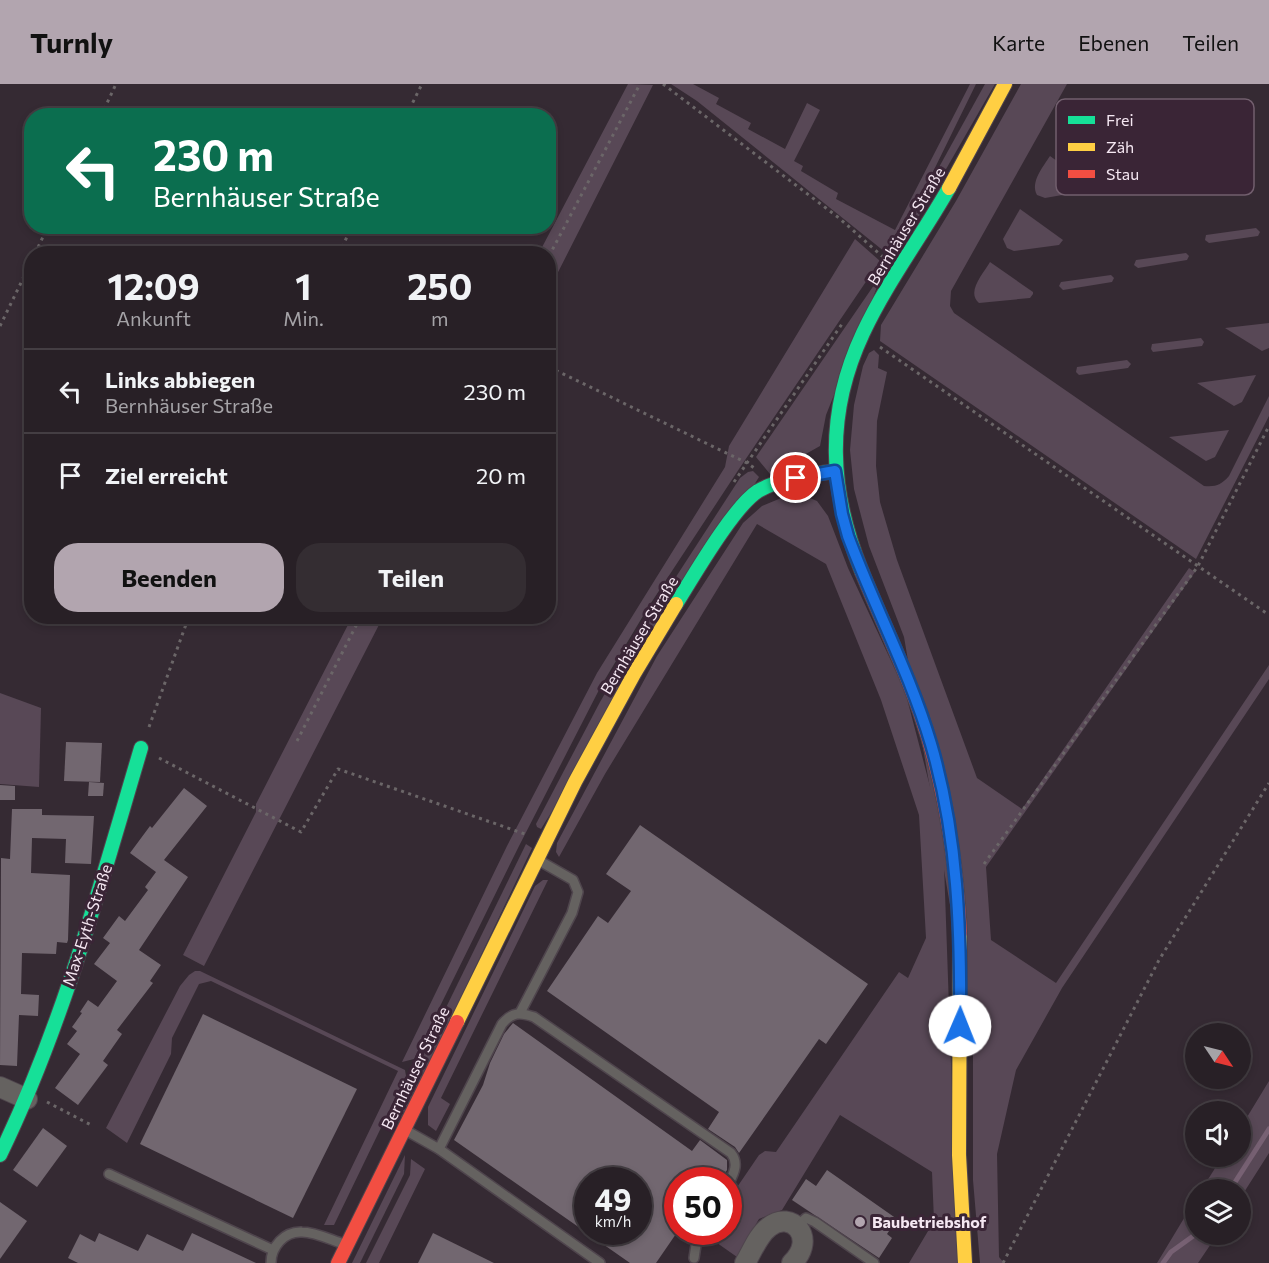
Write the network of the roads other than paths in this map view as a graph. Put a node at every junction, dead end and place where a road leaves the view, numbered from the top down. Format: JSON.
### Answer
{"nodes":[{"id":1,"x":1005,"y":84,"type":"edge"},
{"id":2,"x":835,"y":471,"type":"junction"},
{"id":3,"x":141,"y":748,"type":"road end"},
{"id":4,"x":536,"y":859,"type":"junction"},
{"id":5,"x":520,"y":1013,"type":"junction"},
{"id":6,"x":0,"y":1087,"type":"edge"},
{"id":7,"x":27,"y":1098,"type":"junction"},
{"id":8,"x":404,"y":1129,"type":"junction"},
{"id":9,"x":439,"y":1149,"type":"junction"},
{"id":10,"x":0,"y":1155,"type":"edge"},
{"id":11,"x":735,"y":1167,"type":"edge"},
{"id":12,"x":109,"y":1174,"type":"dead end"},
{"id":13,"x":796,"y":1227,"type":"junction"},
{"id":14,"x":347,"y":1245,"type":"junction"},
{"id":15,"x":697,"y":1245,"type":"edge"},
{"id":16,"x":273,"y":1250,"type":"junction"},
{"id":17,"x":695,"y":1261,"type":"edge"},
{"id":18,"x":270,"y":1263,"type":"edge"},
{"id":19,"x":338,"y":1263,"type":"edge"},
{"id":20,"x":600,"y":1263,"type":"edge"},
{"id":21,"x":745,"y":1263,"type":"edge"},
{"id":22,"x":792,"y":1263,"type":"edge"},
{"id":23,"x":874,"y":1263,"type":"edge"},
{"id":24,"x":965,"y":1263,"type":"edge"}],
"edges":[{"from":1,"to":2,"type":"street","name":"Bernhäuser Straße"},
{"from":2,"to":4,"type":"street","name":"Bernhäuser Straße"},
{"from":2,"to":24,"type":"street"},
{"from":3,"to":7,"type":"street","name":"Max-Eyth-Straße"},
{"from":4,"to":5,"type":"lane"},
{"from":4,"to":8,"type":"street","name":"Bernhäuser Straße"},
{"from":5,"to":9,"type":"lane"},
{"from":5,"to":11,"type":"lane"},
{"from":6,"to":7,"type":"street"},
{"from":7,"to":10,"type":"street","name":"Max-Eyth-Straße"},
{"from":8,"to":9,"type":"lane"},
{"from":8,"to":14,"type":"street","name":"Bernhäuser Straße"},
{"from":9,"to":20,"type":"lane"},
{"from":12,"to":16,"type":"lane"},
{"from":13,"to":21,"type":"street"},
{"from":13,"to":22,"type":"street"},
{"from":13,"to":23,"type":"lane"},
{"from":14,"to":16,"type":"lane"},
{"from":14,"to":19,"type":"street","name":"Bernhäuser Straße"},
{"from":15,"to":17,"type":"lane"},
{"from":16,"to":18,"type":"lane"}]}
